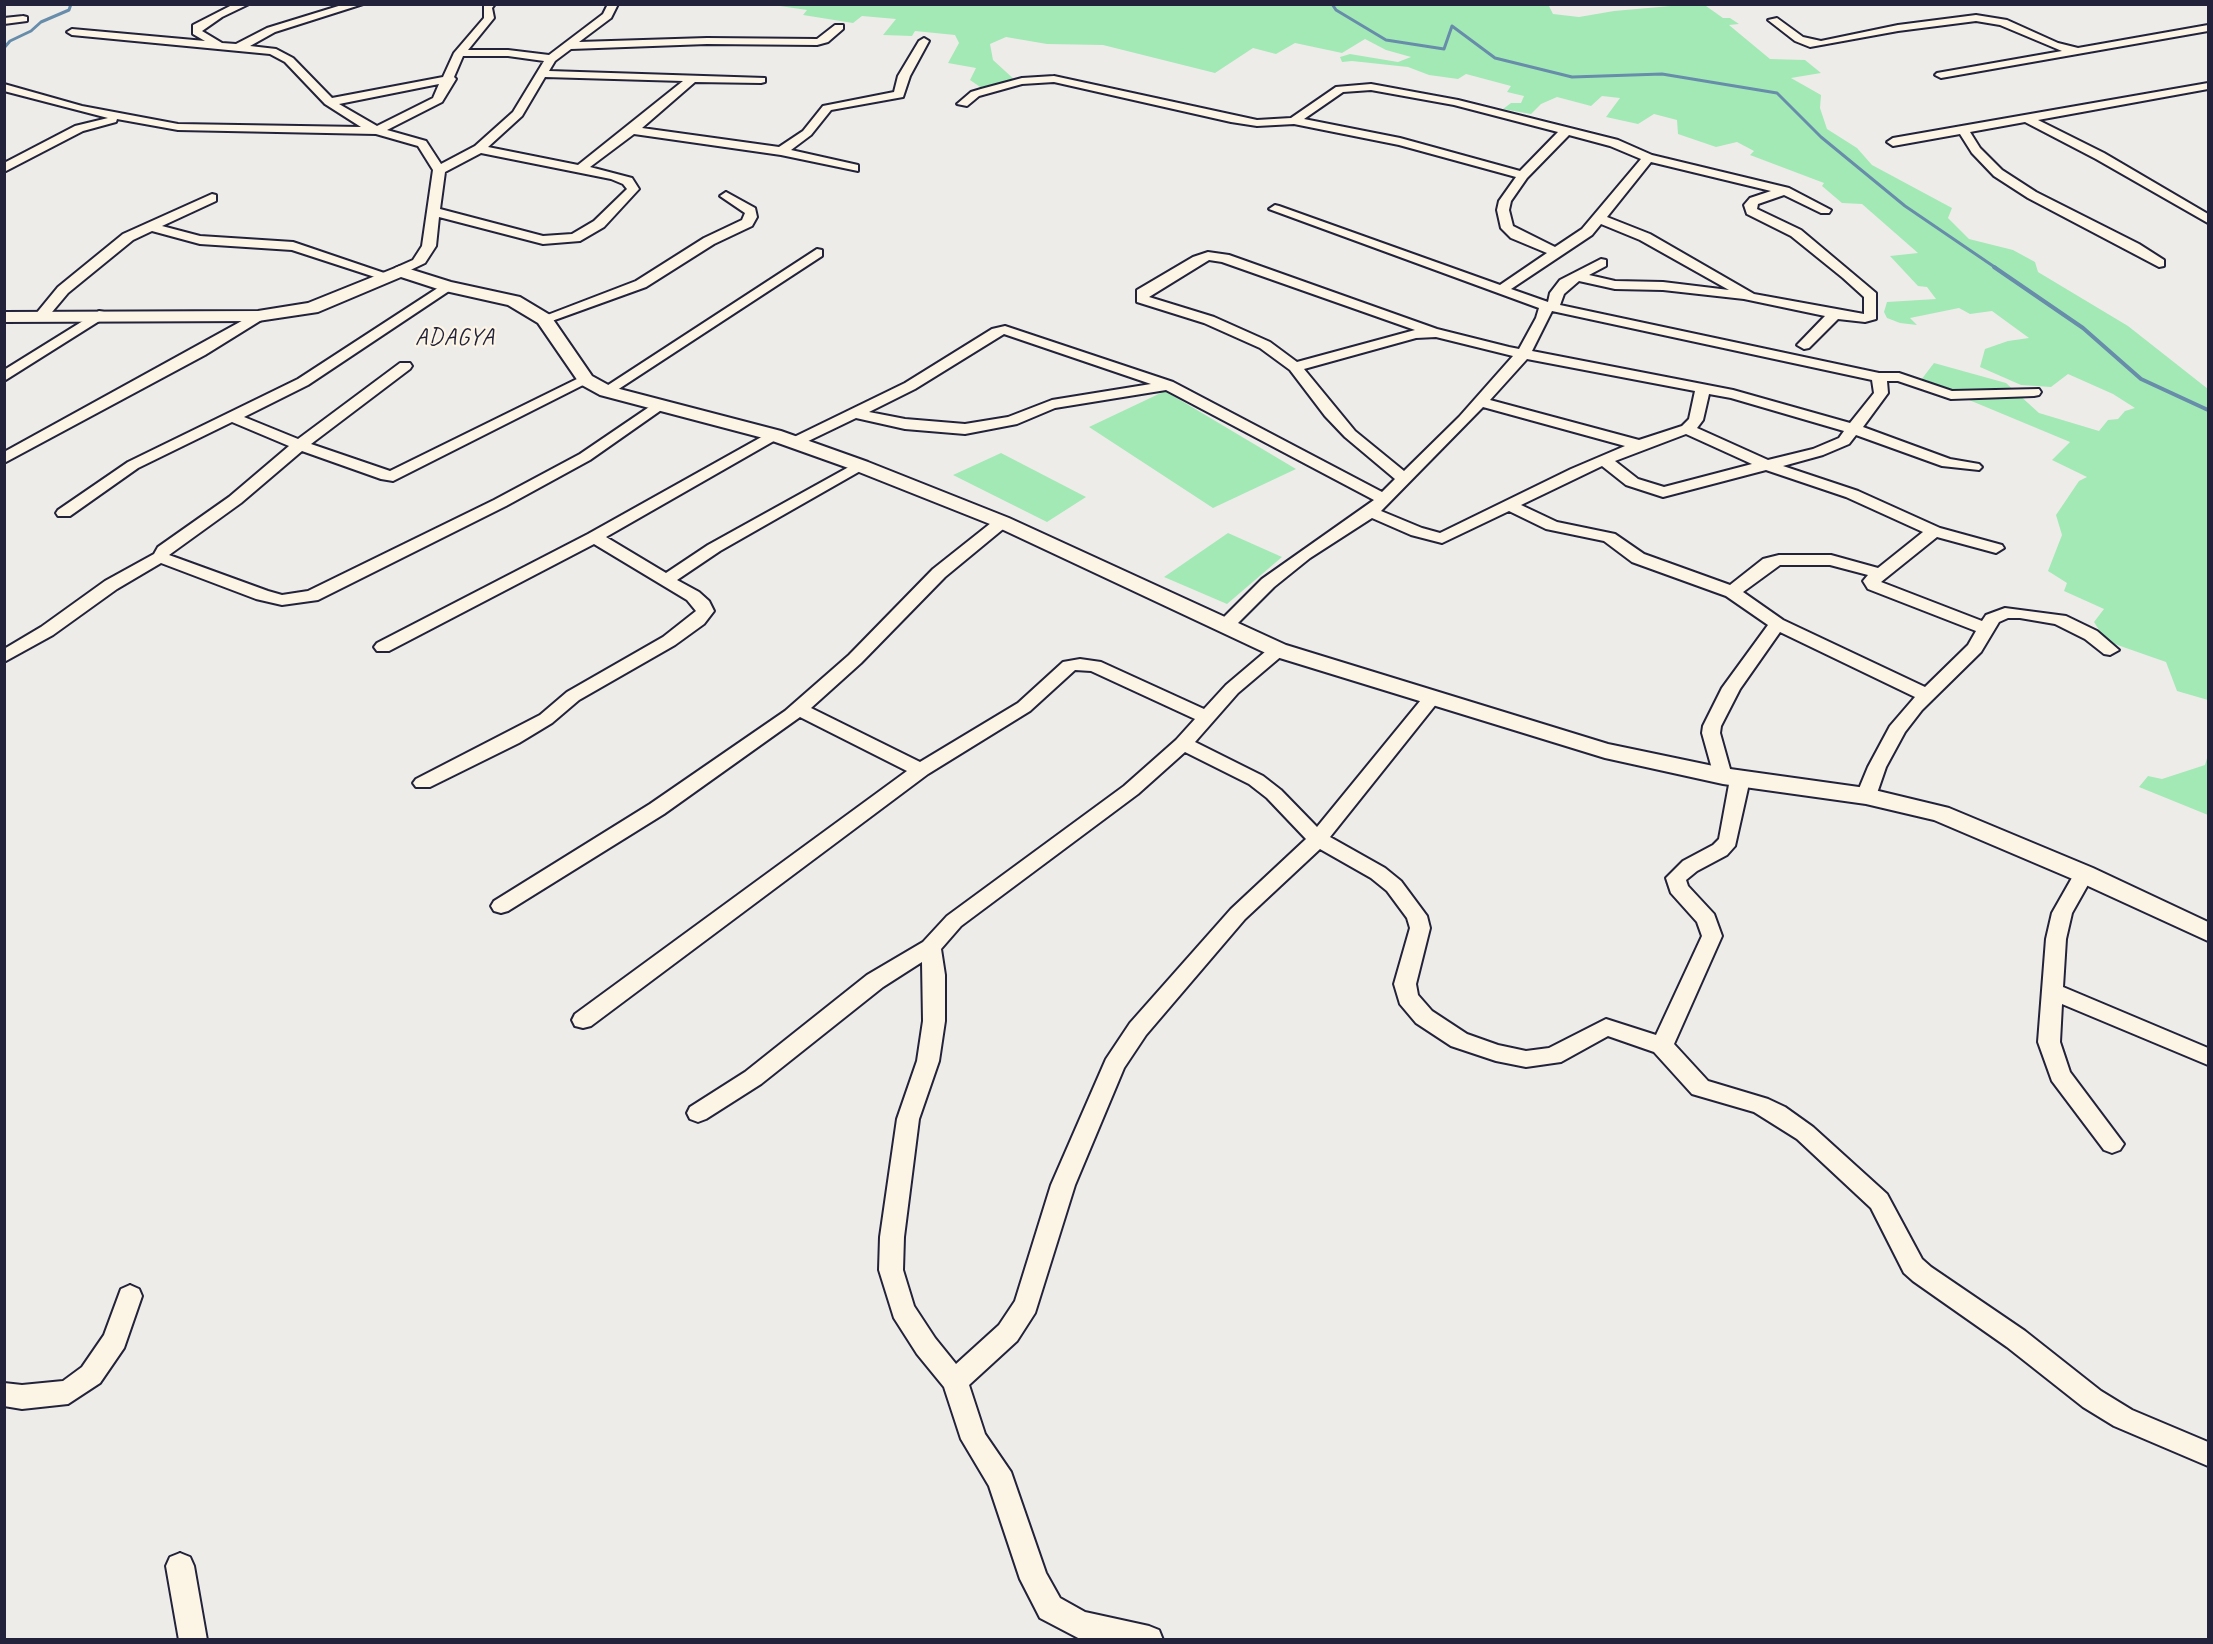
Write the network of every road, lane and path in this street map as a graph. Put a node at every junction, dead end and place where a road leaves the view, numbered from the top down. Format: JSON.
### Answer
{"nodes":[{"id":1,"x":244,"y":4,"type":"edge"},
{"id":2,"x":358,"y":4,"type":"edge"},
{"id":3,"x":490,"y":4,"type":"edge"},
{"id":4,"x":613,"y":4,"type":"edge"},
{"id":5,"x":1965,"y":4,"type":"edge"},
{"id":6,"x":23,"y":19,"type":"dead end"},
{"id":7,"x":1773,"y":20,"type":"dead end"},
{"id":8,"x":1992,"y":20,"type":"junction"},
{"id":9,"x":4,"y":21,"type":"edge"},
{"id":10,"x":839,"y":27,"type":"dead end"},
{"id":11,"x":2208,"y":28,"type":"edge"},
{"id":12,"x":72,"y":32,"type":"dead end"},
{"id":13,"x":577,"y":37,"type":"junction"},
{"id":14,"x":924,"y":41,"type":"dead end"},
{"id":15,"x":219,"y":45,"type":"junction"},
{"id":16,"x":566,"y":46,"type":"junction"},
{"id":17,"x":239,"y":47,"type":"junction"},
{"id":18,"x":2075,"y":50,"type":"junction"},
{"id":19,"x":459,"y":53,"type":"junction"},
{"id":20,"x":508,"y":53,"type":"junction"},
{"id":21,"x":551,"y":59,"type":"junction"},
{"id":22,"x":540,"y":75,"type":"junction"},
{"id":23,"x":1941,"y":75,"type":"dead end"},
{"id":24,"x":450,"y":79,"type":"junction"},
{"id":25,"x":692,"y":80,"type":"junction"},
{"id":26,"x":761,"y":80,"type":"dead end"},
{"id":27,"x":2208,"y":86,"type":"edge"},
{"id":28,"x":4,"y":87,"type":"edge"},
{"id":29,"x":329,"y":102,"type":"junction"},
{"id":30,"x":963,"y":104,"type":"dead end"},
{"id":31,"x":126,"y":120,"type":"junction"},
{"id":32,"x":2029,"y":120,"type":"junction"},
{"id":33,"x":1294,"y":121,"type":"junction"},
{"id":34,"x":632,"y":130,"type":"junction"},
{"id":35,"x":1963,"y":130,"type":"junction"},
{"id":36,"x":377,"y":131,"type":"junction"},
{"id":37,"x":1566,"y":131,"type":"junction"},
{"id":38,"x":1893,"y":142,"type":"dead end"},
{"id":39,"x":479,"y":149,"type":"junction"},
{"id":40,"x":781,"y":151,"type":"junction"},
{"id":41,"x":1648,"y":158,"type":"junction"},
{"id":42,"x":4,"y":168,"type":"edge"},
{"id":43,"x":854,"y":168,"type":"dead end"},
{"id":44,"x":580,"y":169,"type":"junction"},
{"id":45,"x":439,"y":170,"type":"junction"},
{"id":46,"x":1523,"y":175,"type":"junction"},
{"id":47,"x":1785,"y":191,"type":"junction"},
{"id":48,"x":726,"y":196,"type":"dead end"},
{"id":49,"x":212,"y":198,"type":"dead end"},
{"id":50,"x":1275,"y":209,"type":"dead end"},
{"id":51,"x":1825,"y":210,"type":"dead end"},
{"id":52,"x":435,"y":212,"type":"junction"},
{"id":53,"x":1598,"y":218,"type":"junction"},
{"id":54,"x":2208,"y":219,"type":"edge"},
{"id":55,"x":152,"y":227,"type":"junction"},
{"id":56,"x":817,"y":253,"type":"dead end"},
{"id":57,"x":1557,"y":253,"type":"junction"},
{"id":58,"x":1601,"y":263,"type":"dead end"},
{"id":59,"x":2159,"y":263,"type":"dead end"},
{"id":60,"x":394,"y":274,"type":"junction"},
{"id":61,"x":1575,"y":276,"type":"junction"},
{"id":62,"x":447,"y":286,"type":"junction"},
{"id":63,"x":1502,"y":289,"type":"junction"},
{"id":64,"x":1749,"y":297,"type":"junction"},
{"id":65,"x":1550,"y":306,"type":"junction"},
{"id":66,"x":1835,"y":314,"type":"junction"},
{"id":67,"x":42,"y":315,"type":"junction"},
{"id":68,"x":99,"y":315,"type":"junction"},
{"id":69,"x":4,"y":316,"type":"edge"},
{"id":70,"x":258,"y":316,"type":"junction"},
{"id":71,"x":544,"y":319,"type":"junction"},
{"id":72,"x":1436,"y":333,"type":"junction"},
{"id":73,"x":1804,"y":345,"type":"dead end"},
{"id":74,"x":1524,"y":353,"type":"junction"},
{"id":75,"x":405,"y":366,"type":"dead end"},
{"id":76,"x":1295,"y":367,"type":"junction"},
{"id":77,"x":4,"y":377,"type":"edge"},
{"id":78,"x":1879,"y":377,"type":"junction"},
{"id":79,"x":586,"y":380,"type":"junction"},
{"id":80,"x":1168,"y":385,"type":"junction"},
{"id":81,"x":1703,"y":388,"type":"junction"},
{"id":82,"x":606,"y":391,"type":"junction"},
{"id":83,"x":2034,"y":392,"type":"dead end"},
{"id":84,"x":1480,"y":402,"type":"junction"},
{"id":85,"x":660,"y":406,"type":"junction"},
{"id":86,"x":854,"y":413,"type":"junction"},
{"id":87,"x":232,"y":417,"type":"junction"},
{"id":88,"x":1687,"y":429,"type":"junction"},
{"id":89,"x":1854,"y":429,"type":"junction"},
{"id":90,"x":774,"y":435,"type":"junction"},
{"id":91,"x":795,"y":442,"type":"junction"},
{"id":92,"x":300,"y":445,"type":"junction"},
{"id":93,"x":1640,"y":445,"type":"junction"},
{"id":94,"x":4,"y":459,"type":"edge"},
{"id":95,"x":1605,"y":461,"type":"junction"},
{"id":96,"x":1766,"y":465,"type":"junction"},
{"id":97,"x":861,"y":466,"type":"junction"},
{"id":98,"x":1974,"y":467,"type":"dead end"},
{"id":99,"x":1404,"y":479,"type":"junction"},
{"id":100,"x":1384,"y":499,"type":"junction"},
{"id":101,"x":1511,"y":506,"type":"junction"},
{"id":102,"x":1371,"y":512,"type":"junction"},
{"id":103,"x":64,"y":513,"type":"dead end"},
{"id":104,"x":1002,"y":522,"type":"junction"},
{"id":105,"x":1934,"y":531,"type":"junction"},
{"id":106,"x":594,"y":537,"type":"junction"},
{"id":107,"x":1996,"y":548,"type":"dead end"},
{"id":108,"x":160,"y":557,"type":"junction"},
{"id":109,"x":1879,"y":573,"type":"junction"},
{"id":110,"x":664,"y":581,"type":"junction"},
{"id":111,"x":1732,"y":592,"type":"junction"},
{"id":112,"x":1777,"y":624,"type":"junction"},
{"id":113,"x":1227,"y":625,"type":"junction"},
{"id":114,"x":1986,"y":629,"type":"junction"},
{"id":115,"x":383,"y":647,"type":"dead end"},
{"id":116,"x":1278,"y":650,"type":"junction"},
{"id":117,"x":2110,"y":650,"type":"dead end"},
{"id":118,"x":4,"y":657,"type":"edge"},
{"id":119,"x":1926,"y":695,"type":"junction"},
{"id":120,"x":1431,"y":699,"type":"junction"},
{"id":121,"x":799,"y":709,"type":"junction"},
{"id":122,"x":1206,"y":717,"type":"junction"},
{"id":123,"x":1183,"y":744,"type":"junction"},
{"id":124,"x":921,"y":770,"type":"junction"},
{"id":125,"x":1732,"y":777,"type":"junction"},
{"id":126,"x":423,"y":783,"type":"dead end"},
{"id":127,"x":1866,"y":796,"type":"junction"},
{"id":128,"x":1318,"y":839,"type":"junction"},
{"id":129,"x":2084,"y":874,"type":"junction"},
{"id":130,"x":501,"y":906,"type":"dead end"},
{"id":131,"x":2208,"y":932,"type":"edge"},
{"id":132,"x":930,"y":947,"type":"junction"},
{"id":133,"x":2054,"y":992,"type":"junction"},
{"id":134,"x":584,"y":1020,"type":"dead end"},
{"id":135,"x":1662,"y":1046,"type":"junction"},
{"id":136,"x":2208,"y":1057,"type":"edge"},
{"id":137,"x":698,"y":1113,"type":"dead end"},
{"id":138,"x":2112,"y":1144,"type":"dead end"},
{"id":139,"x":130,"y":1296,"type":"dead end"},
{"id":140,"x":955,"y":1381,"type":"junction"},
{"id":141,"x":4,"y":1394,"type":"edge"},
{"id":142,"x":2208,"y":1454,"type":"edge"},
{"id":143,"x":180,"y":1566,"type":"dead end"},
{"id":144,"x":193,"y":1640,"type":"edge"},
{"id":145,"x":1149,"y":1640,"type":"edge"}],
"edges":[{"from":1,"to":15,"type":"street"},
{"from":2,"to":17,"type":"street"},
{"from":3,"to":19,"type":"street"},
{"from":4,"to":13,"type":"street"},
{"from":5,"to":8,"type":"street"},
{"from":6,"to":9,"type":"street"},
{"from":7,"to":8,"type":"street"},
{"from":8,"to":18,"type":"street"},
{"from":10,"to":16,"type":"street"},
{"from":11,"to":18,"type":"street"},
{"from":12,"to":15,"type":"street"},
{"from":13,"to":16,"type":"street"},
{"from":13,"to":20,"type":"street"},
{"from":14,"to":40,"type":"street"},
{"from":15,"to":17,"type":"street"},
{"from":16,"to":21,"type":"street"},
{"from":17,"to":29,"type":"street"},
{"from":18,"to":23,"type":"street"},
{"from":19,"to":20,"type":"street"},
{"from":19,"to":24,"type":"street"},
{"from":20,"to":21,"type":"street"},
{"from":21,"to":22,"type":"street"},
{"from":22,"to":25,"type":"street"},
{"from":22,"to":39,"type":"street"},
{"from":24,"to":29,"type":"street"},
{"from":24,"to":36,"type":"street"},
{"from":25,"to":26,"type":"street"},
{"from":25,"to":34,"type":"street"},
{"from":27,"to":32,"type":"street"},
{"from":28,"to":31,"type":"street"},
{"from":29,"to":36,"type":"street"},
{"from":30,"to":33,"type":"street"},
{"from":31,"to":36,"type":"street"},
{"from":31,"to":42,"type":"street"},
{"from":32,"to":35,"type":"street"},
{"from":32,"to":54,"type":"street"},
{"from":33,"to":37,"type":"street"},
{"from":33,"to":46,"type":"street"},
{"from":34,"to":40,"type":"street"},
{"from":34,"to":44,"type":"street"},
{"from":35,"to":38,"type":"street"},
{"from":35,"to":59,"type":"street"},
{"from":36,"to":45,"type":"street"},
{"from":37,"to":41,"type":"street"},
{"from":37,"to":46,"type":"street"},
{"from":39,"to":44,"type":"street"},
{"from":39,"to":45,"type":"street"},
{"from":40,"to":43,"type":"street"},
{"from":41,"to":47,"type":"street"},
{"from":41,"to":53,"type":"street"},
{"from":44,"to":52,"type":"street"},
{"from":45,"to":52,"type":"street"},
{"from":46,"to":57,"type":"street"},
{"from":47,"to":51,"type":"street"},
{"from":47,"to":66,"type":"street"},
{"from":48,"to":71,"type":"street"},
{"from":49,"to":55,"type":"street"},
{"from":50,"to":63,"type":"street"},
{"from":52,"to":60,"type":"street"},
{"from":53,"to":57,"type":"street"},
{"from":53,"to":64,"type":"street"},
{"from":55,"to":60,"type":"street"},
{"from":55,"to":67,"type":"street"},
{"from":56,"to":82,"type":"street"},
{"from":57,"to":63,"type":"street"},
{"from":58,"to":61,"type":"street"},
{"from":60,"to":62,"type":"street"},
{"from":60,"to":70,"type":"street"},
{"from":61,"to":64,"type":"street"},
{"from":61,"to":65,"type":"street"},
{"from":62,"to":71,"type":"street"},
{"from":62,"to":87,"type":"street"},
{"from":63,"to":65,"type":"street"},
{"from":64,"to":66,"type":"street"},
{"from":65,"to":74,"type":"street"},
{"from":65,"to":78,"type":"street"},
{"from":66,"to":73,"type":"street"},
{"from":67,"to":68,"type":"street"},
{"from":67,"to":69,"type":"street"},
{"from":68,"to":70,"type":"street"},
{"from":68,"to":77,"type":"street"},
{"from":70,"to":94,"type":"street"},
{"from":71,"to":79,"type":"street"},
{"from":72,"to":74,"type":"street"},
{"from":72,"to":76,"type":"street"},
{"from":72,"to":76,"type":"street"},
{"from":74,"to":81,"type":"street"},
{"from":74,"to":84,"type":"street"},
{"from":75,"to":92,"type":"street"},
{"from":76,"to":99,"type":"street"},
{"from":78,"to":83,"type":"street"},
{"from":78,"to":89,"type":"street"},
{"from":79,"to":82,"type":"street"},
{"from":79,"to":92,"type":"street"},
{"from":80,"to":86,"type":"street"},
{"from":80,"to":86,"type":"street"},
{"from":80,"to":100,"type":"street"},
{"from":81,"to":88,"type":"street"},
{"from":81,"to":89,"type":"street"},
{"from":82,"to":85,"type":"street"},
{"from":84,"to":93,"type":"street"},
{"from":84,"to":99,"type":"street"},
{"from":85,"to":90,"type":"street"},
{"from":85,"to":108,"type":"street"},
{"from":86,"to":91,"type":"street"},
{"from":87,"to":92,"type":"street"},
{"from":87,"to":103,"type":"street"},
{"from":88,"to":93,"type":"street"},
{"from":88,"to":96,"type":"street"},
{"from":89,"to":96,"type":"street"},
{"from":89,"to":98,"type":"street"},
{"from":90,"to":91,"type":"street"},
{"from":90,"to":106,"type":"street"},
{"from":91,"to":97,"type":"street"},
{"from":92,"to":108,"type":"street"},
{"from":93,"to":95,"type":"street"},
{"from":95,"to":96,"type":"street"},
{"from":95,"to":101,"type":"street"},
{"from":96,"to":105,"type":"street"},
{"from":97,"to":104,"type":"street"},
{"from":97,"to":110,"type":"street"},
{"from":99,"to":100,"type":"street"},
{"from":100,"to":102,"type":"street"},
{"from":101,"to":102,"type":"street"},
{"from":101,"to":111,"type":"street"},
{"from":102,"to":113,"type":"street"},
{"from":104,"to":113,"type":"street"},
{"from":104,"to":121,"type":"street"},
{"from":105,"to":107,"type":"street"},
{"from":105,"to":109,"type":"street"},
{"from":106,"to":110,"type":"street"},
{"from":106,"to":115,"type":"street"},
{"from":108,"to":118,"type":"street"},
{"from":109,"to":111,"type":"street"},
{"from":109,"to":114,"type":"street"},
{"from":110,"to":126,"type":"street"},
{"from":111,"to":112,"type":"street"},
{"from":112,"to":119,"type":"street"},
{"from":112,"to":125,"type":"street"},
{"from":113,"to":116,"type":"street"},
{"from":114,"to":117,"type":"street"},
{"from":114,"to":119,"type":"street"},
{"from":116,"to":120,"type":"street"},
{"from":116,"to":122,"type":"street"},
{"from":119,"to":127,"type":"street"},
{"from":120,"to":125,"type":"street"},
{"from":120,"to":128,"type":"street"},
{"from":121,"to":124,"type":"street"},
{"from":121,"to":130,"type":"street"},
{"from":122,"to":123,"type":"street"},
{"from":122,"to":124,"type":"street"},
{"from":123,"to":128,"type":"street"},
{"from":123,"to":132,"type":"street"},
{"from":124,"to":134,"type":"street"},
{"from":125,"to":127,"type":"street"},
{"from":125,"to":135,"type":"street"},
{"from":127,"to":129,"type":"street"},
{"from":128,"to":135,"type":"street"},
{"from":128,"to":140,"type":"street"},
{"from":129,"to":131,"type":"street"},
{"from":129,"to":133,"type":"street"},
{"from":132,"to":137,"type":"street"},
{"from":132,"to":140,"type":"street"},
{"from":133,"to":136,"type":"street"},
{"from":133,"to":138,"type":"street"},
{"from":135,"to":142,"type":"street"},
{"from":139,"to":141,"type":"street"},
{"from":140,"to":145,"type":"street"},
{"from":143,"to":144,"type":"street"}]}
